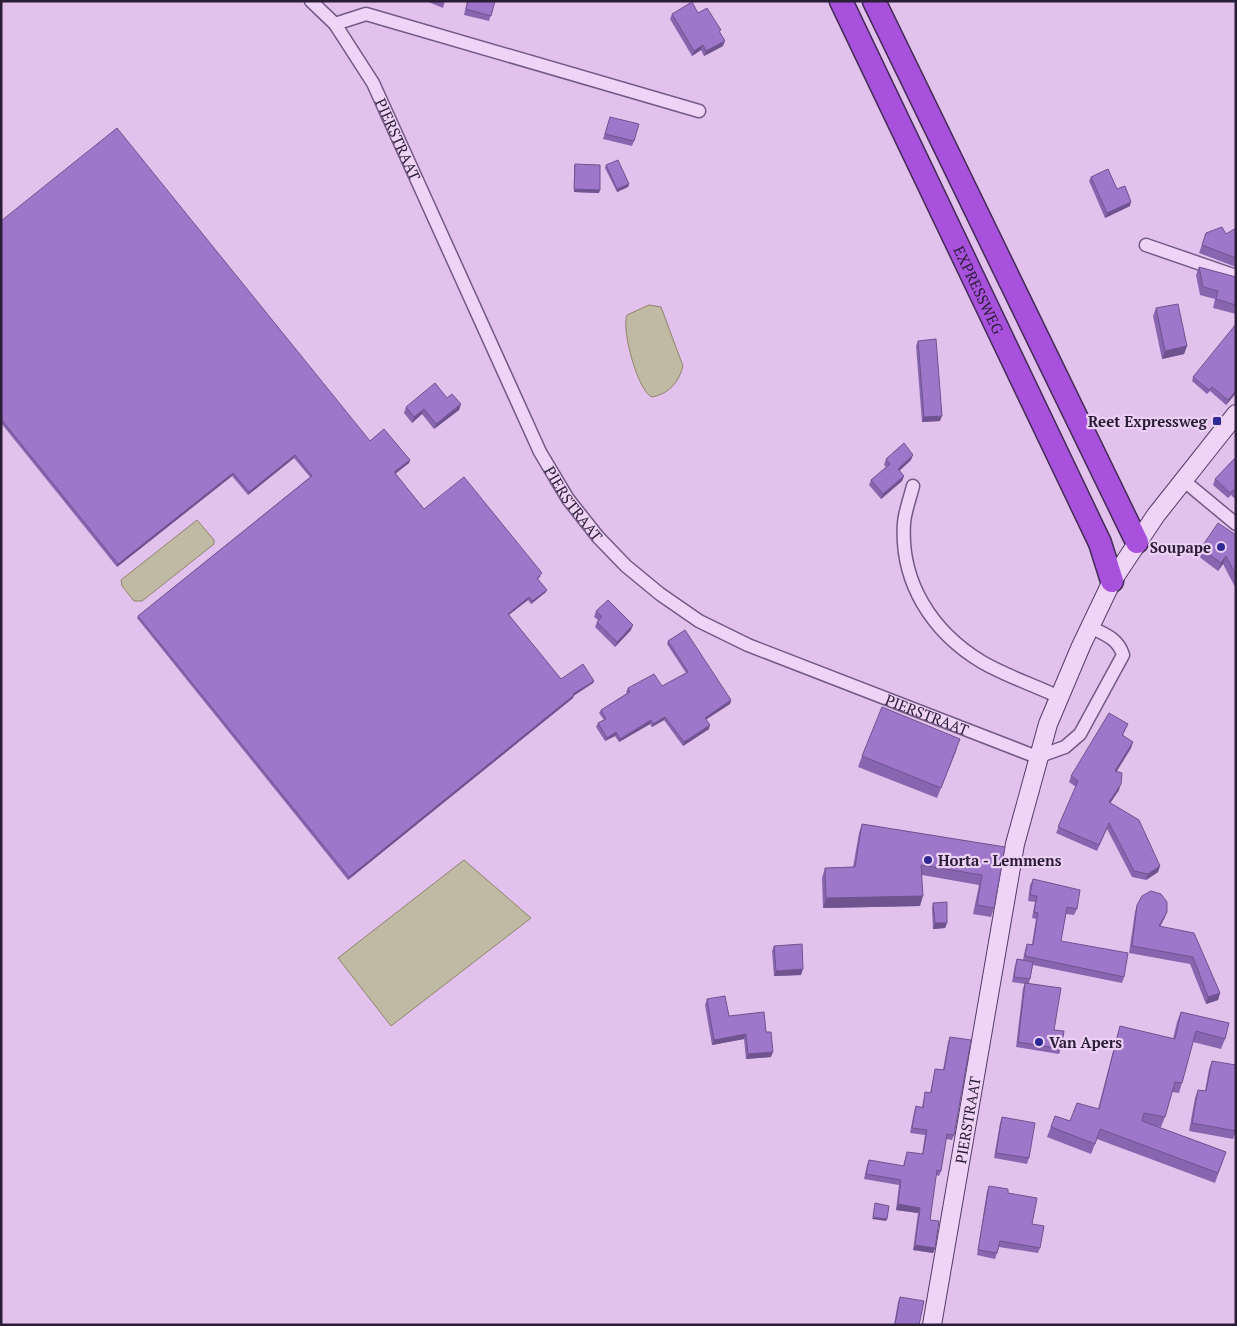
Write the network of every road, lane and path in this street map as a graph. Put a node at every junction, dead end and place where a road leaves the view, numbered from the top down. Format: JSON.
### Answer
{"nodes":[{"id":1,"x":311,"y":1,"type":"edge"},
{"id":2,"x":841,"y":1,"type":"edge"},
{"id":3,"x":874,"y":1,"type":"edge"},
{"id":4,"x":335,"y":24,"type":"junction"},
{"id":5,"x":699,"y":111,"type":"dead end"},
{"id":6,"x":1146,"y":245,"type":"dead end"},
{"id":7,"x":1236,"y":276,"type":"edge"},
{"id":8,"x":1236,"y":414,"type":"edge"},
{"id":9,"x":1183,"y":480,"type":"junction"},
{"id":10,"x":913,"y":486,"type":"dead end"},
{"id":11,"x":1236,"y":524,"type":"edge"},
{"id":12,"x":1137,"y":542,"type":"junction"},
{"id":13,"x":1112,"y":581,"type":"junction"},
{"id":14,"x":1090,"y":627,"type":"junction"},
{"id":15,"x":1059,"y":697,"type":"junction"},
{"id":16,"x":1037,"y":757,"type":"junction"},
{"id":17,"x":933,"y":1317,"type":"edge"}],
"edges":[{"from":1,"to":4,"type":"street","name":"PIERSTRAAT"},
{"from":2,"to":13,"type":"highway","name":"EXPRESSWEG"},
{"from":3,"to":12,"type":"highway","name":"EXPRESSWEG"},
{"from":4,"to":5,"type":"street"},
{"from":4,"to":16,"type":"street","name":"PIERSTRAAT"},
{"from":6,"to":7,"type":"street"},
{"from":8,"to":9,"type":"street","name":"PIERSTRAAT"},
{"from":9,"to":11,"type":"street"},
{"from":9,"to":12,"type":"street","name":"PIERSTRAAT"},
{"from":10,"to":15,"type":"street"},
{"from":12,"to":13,"type":"street","name":"PIERSTRAAT"},
{"from":13,"to":14,"type":"street","name":"PIERSTRAAT"},
{"from":14,"to":15,"type":"street","name":"PIERSTRAAT"},
{"from":14,"to":16,"type":"street"},
{"from":15,"to":16,"type":"street","name":"PIERSTRAAT"},
{"from":16,"to":17,"type":"street","name":"PIERSTRAAT"}]}
